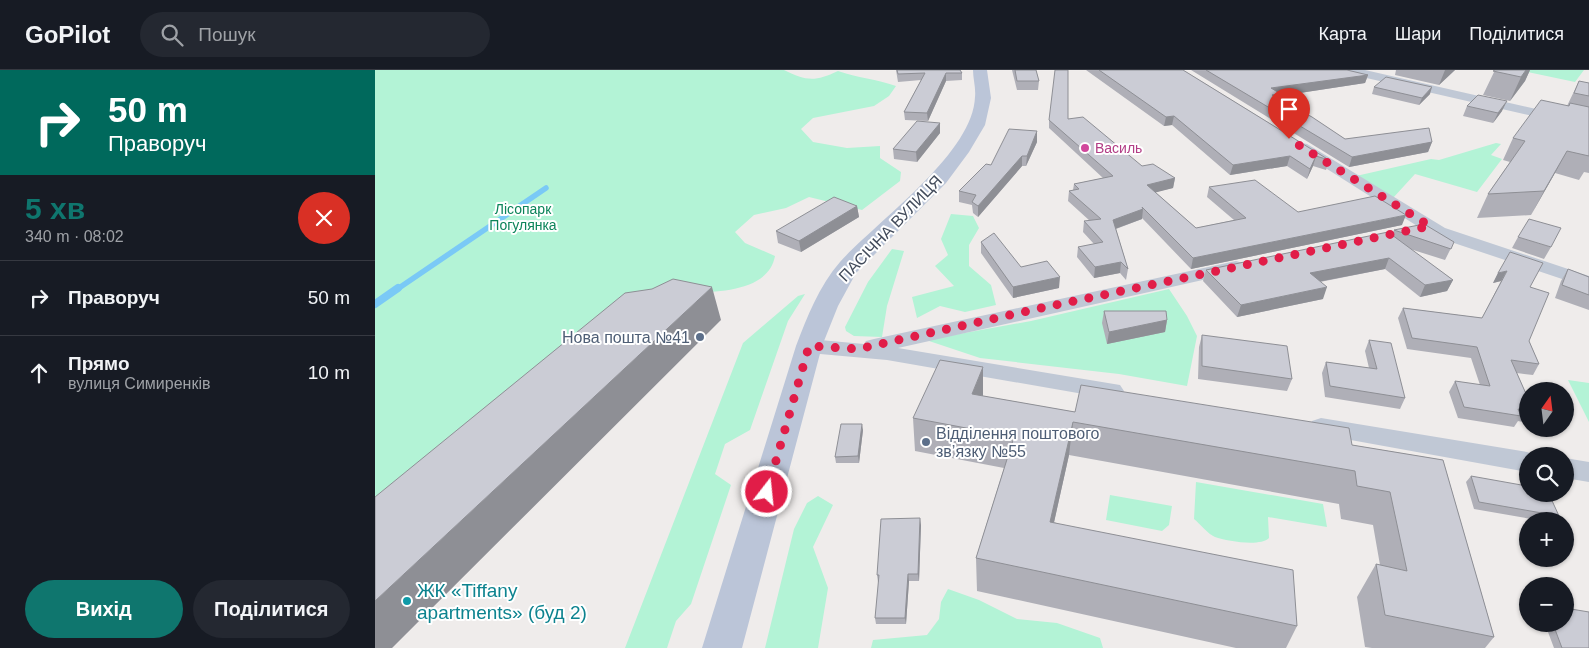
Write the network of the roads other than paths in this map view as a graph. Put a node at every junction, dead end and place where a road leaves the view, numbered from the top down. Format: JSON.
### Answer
{"nodes":[{"id":1,"x":980,"y":70,"type":"edge"},
{"id":2,"x":1355,"y":71,"type":"edge"},
{"id":3,"x":1589,"y":125,"type":"edge"},
{"id":4,"x":1289,"y":139,"type":"edge"},
{"id":5,"x":1430,"y":226,"type":"junction"},
{"id":6,"x":1401,"y":232,"type":"edge"},
{"id":7,"x":1257,"y":263,"type":"edge"},
{"id":8,"x":1589,"y":282,"type":"edge"},
{"id":9,"x":809,"y":346,"type":"junction"},
{"id":10,"x":858,"y":349,"type":"junction"},
{"id":11,"x":1138,"y":396,"type":"edge"},
{"id":12,"x":1304,"y":424,"type":"edge"},
{"id":13,"x":1519,"y":461,"type":"edge"},
{"id":14,"x":1574,"y":470,"type":"edge"},
{"id":15,"x":1589,"y":472,"type":"edge"},
{"id":16,"x":722,"y":648,"type":"edge"}],
"edges":[{"from":1,"to":9,"type":"main road","name":"ПАСІЧНА ВУЛИЦЯ"},
{"from":2,"to":3,"type":"street"},
{"from":4,"to":5,"type":"street"},
{"from":5,"to":6,"type":"street"},
{"from":5,"to":8,"type":"street"},
{"from":7,"to":10,"type":"street"},
{"from":9,"to":10,"type":"street"},
{"from":9,"to":16,"type":"main road","name":"ПАСІЧНА ВУЛИЦЯ"},
{"from":10,"to":11,"type":"street"},
{"from":12,"to":13,"type":"street"},
{"from":14,"to":15,"type":"street"}]}
